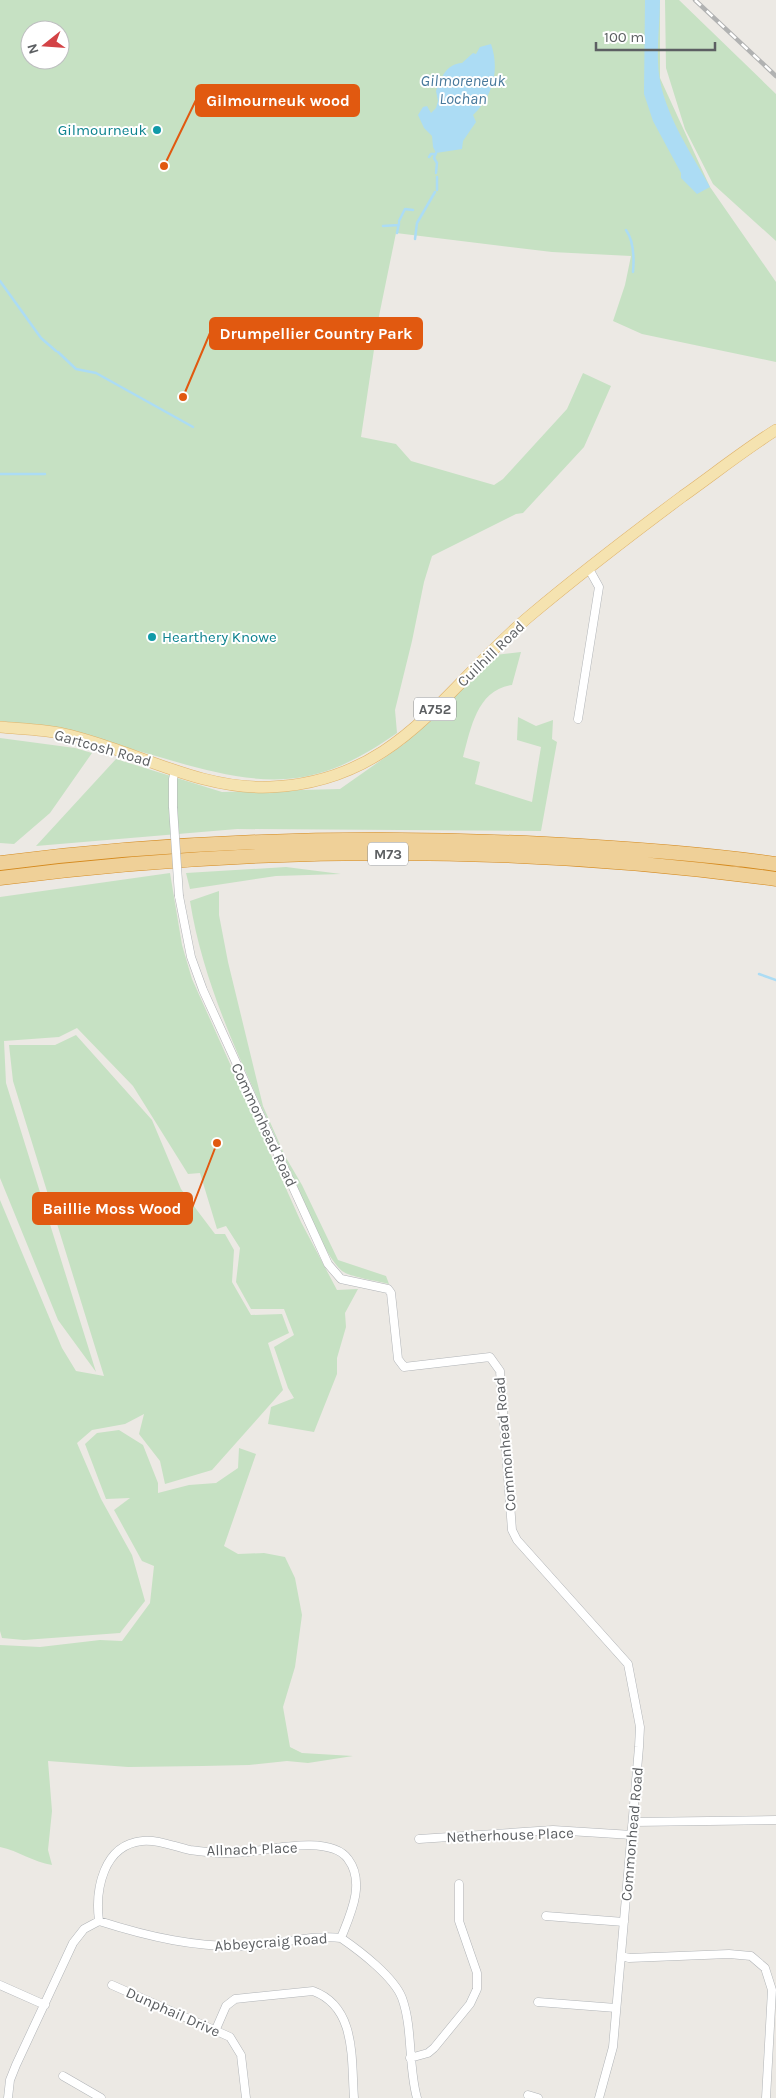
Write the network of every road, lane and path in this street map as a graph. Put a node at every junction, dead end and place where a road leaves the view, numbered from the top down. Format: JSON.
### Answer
{"nodes":[{"id":1,"x":776,"y":430,"type":"edge"},
{"id":2,"x":589,"y":569,"type":"junction"},
{"id":3,"x":578,"y":720,"type":"dead end"},
{"id":4,"x":0,"y":727,"type":"edge"},
{"id":5,"x":175,"y":770,"type":"junction"},
{"id":6,"x":0,"y":864,"type":"edge"},
{"id":7,"x":776,"y":864,"type":"edge"},
{"id":8,"x":0,"y":878,"type":"edge"},
{"id":9,"x":776,"y":879,"type":"edge"},
{"id":10,"x":776,"y":1820,"type":"edge"},
{"id":11,"x":634,"y":1822,"type":"junction"},
{"id":12,"x":632,"y":1835,"type":"junction"},
{"id":13,"x":418,"y":1839,"type":"dead end"},
{"id":14,"x":459,"y":1884,"type":"dead end"},
{"id":15,"x":546,"y":1916,"type":"dead end"},
{"id":16,"x":99,"y":1921,"type":"junction"},
{"id":17,"x":624,"y":1922,"type":"junction"},
{"id":18,"x":341,"y":1938,"type":"junction"},
{"id":19,"x":621,"y":1956,"type":"junction"},
{"id":20,"x":0,"y":1985,"type":"edge"},
{"id":21,"x":112,"y":1985,"type":"dead end"},
{"id":22,"x":538,"y":2002,"type":"dead end"},
{"id":23,"x":45,"y":2005,"type":"junction"},
{"id":24,"x":616,"y":2008,"type":"junction"},
{"id":25,"x":216,"y":2029,"type":"junction"},
{"id":26,"x":410,"y":2058,"type":"junction"},
{"id":27,"x":63,"y":2076,"type":"dead end"},
{"id":28,"x":776,"y":2084,"type":"edge"},
{"id":29,"x":767,"y":2085,"type":"junction"},
{"id":30,"x":528,"y":2095,"type":"dead end"},
{"id":31,"x":8,"y":2098,"type":"edge"},
{"id":32,"x":101,"y":2098,"type":"edge"},
{"id":33,"x":246,"y":2098,"type":"edge"},
{"id":34,"x":354,"y":2098,"type":"edge"},
{"id":35,"x":417,"y":2098,"type":"edge"},
{"id":36,"x":538,"y":2098,"type":"edge"},
{"id":37,"x":599,"y":2098,"type":"edge"},
{"id":38,"x":766,"y":2098,"type":"edge"}],
"edges":[{"from":1,"to":2,"type":"main road","name":"Cuilhill Road","number":"A752"},
{"from":2,"to":3,"type":"street"},
{"from":2,"to":5,"type":"main road","name":"Cuilhill Road","number":"A752"},
{"from":4,"to":5,"type":"main road","name":"Gartcosh Road","number":"A752"},
{"from":5,"to":11,"type":"street","name":"Commonhead Road","bridge":true},
{"from":6,"to":7,"type":"highway","number":"M73"},
{"from":8,"to":9,"type":"highway","number":"M73"},
{"from":10,"to":11,"type":"street"},
{"from":11,"to":12,"type":"street","name":"Commonhead Road"},
{"from":12,"to":13,"type":"street","name":"Netherhouse Place"},
{"from":12,"to":17,"type":"street","name":"Commonhead Road"},
{"from":14,"to":26,"type":"street"},
{"from":15,"to":17,"type":"street"},
{"from":16,"to":18,"type":"street","name":"Abbeycraig Road"},
{"from":16,"to":18,"type":"street","name":"Allnach Place"},
{"from":16,"to":23,"type":"street"},
{"from":17,"to":19,"type":"street","name":"Commonhead Road"},
{"from":18,"to":26,"type":"street","name":"Abbeycraig Road"},
{"from":19,"to":24,"type":"street","name":"Commonhead Road"},
{"from":19,"to":29,"type":"street"},
{"from":20,"to":23,"type":"street"},
{"from":21,"to":25,"type":"street","name":"Dunphail Drive"},
{"from":22,"to":24,"type":"street"},
{"from":23,"to":31,"type":"street"},
{"from":24,"to":37,"type":"street","name":"Commonhead Road"},
{"from":25,"to":33,"type":"street","name":"Dunphail Drive"},
{"from":25,"to":34,"type":"street"},
{"from":26,"to":35,"type":"street","name":"Abbeycraig Road"},
{"from":27,"to":32,"type":"street"},
{"from":28,"to":29,"type":"street"},
{"from":29,"to":38,"type":"street"},
{"from":30,"to":36,"type":"street"}]}
